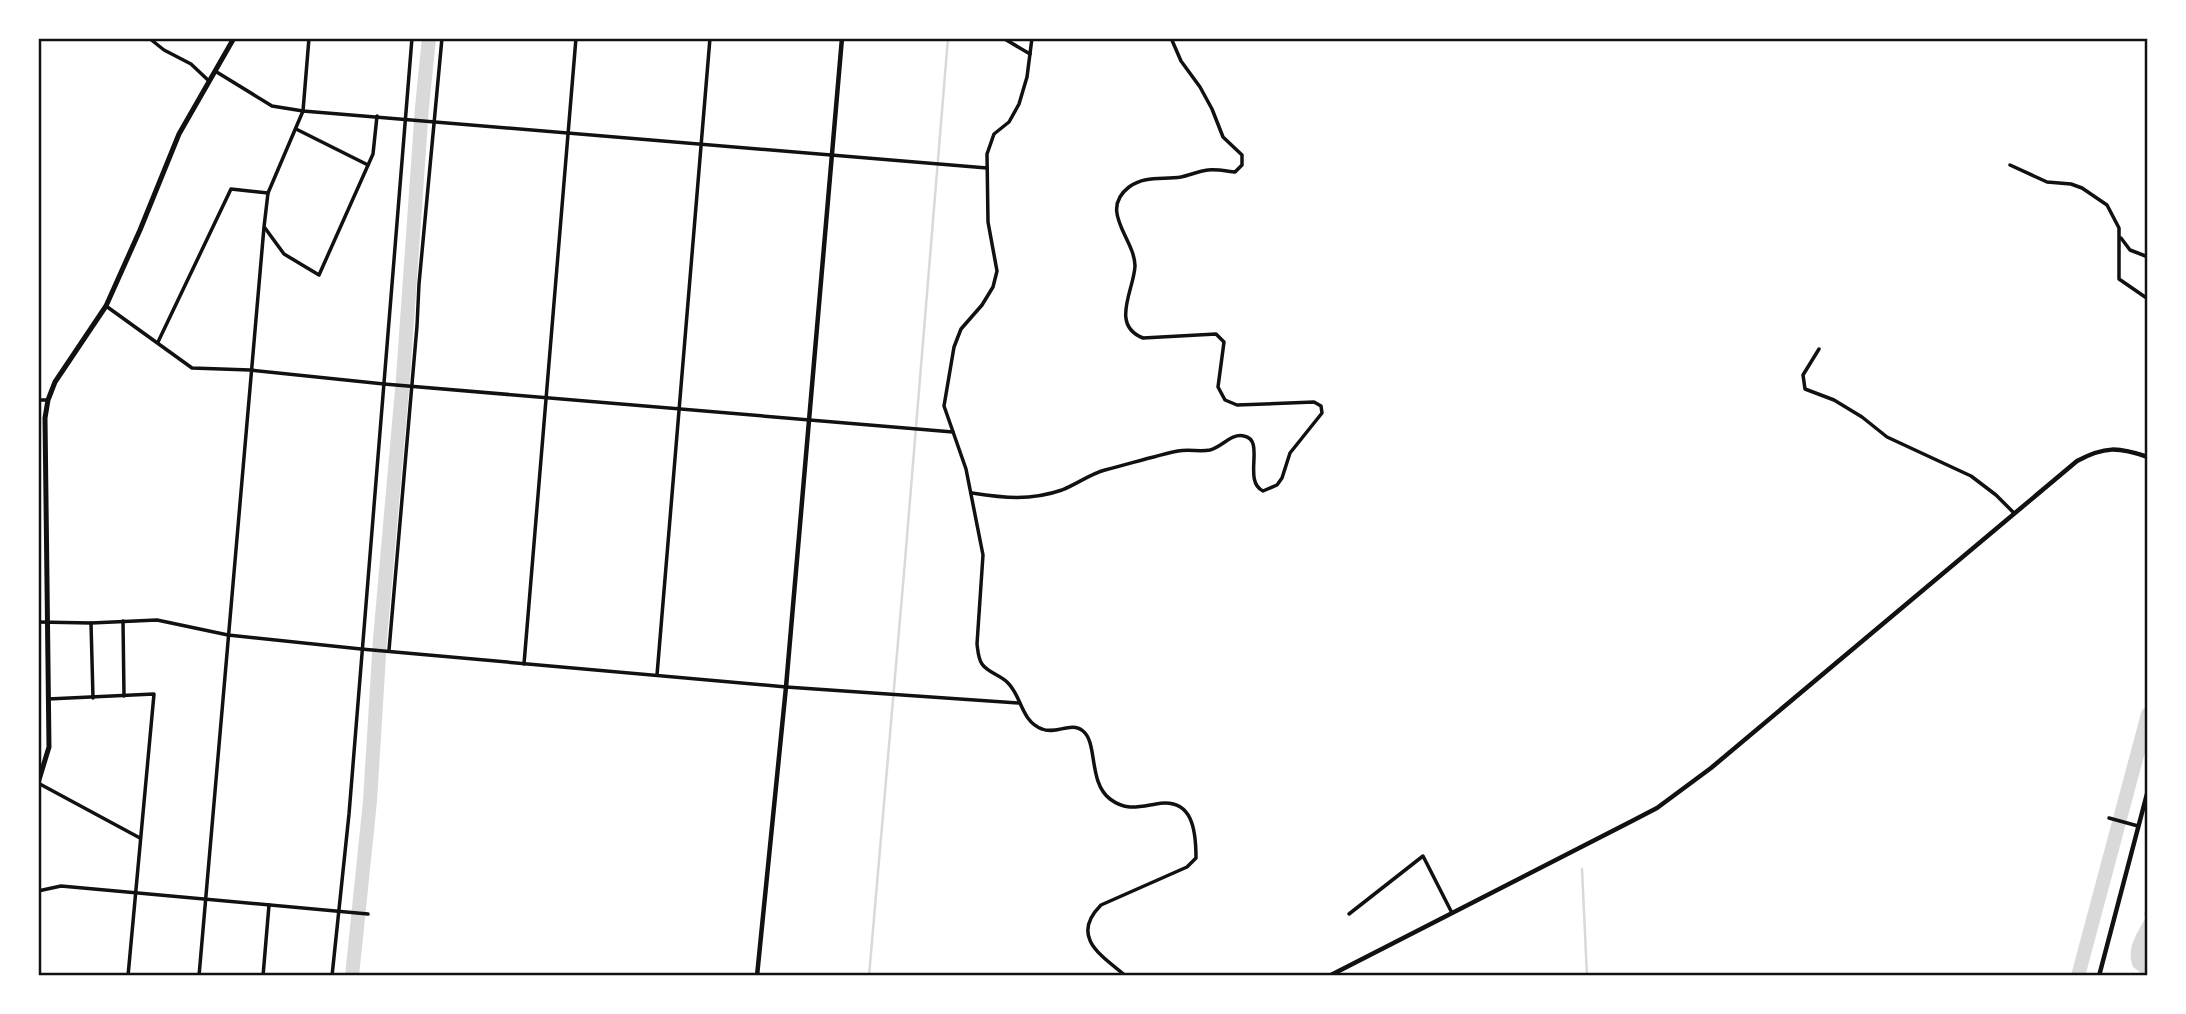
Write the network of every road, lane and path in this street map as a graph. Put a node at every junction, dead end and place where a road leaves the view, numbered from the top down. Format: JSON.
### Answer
{"nodes":[{"id":1,"x":149,"y":38,"type":"edge"},
{"id":2,"x":234,"y":38,"type":"edge"},
{"id":3,"x":309,"y":38,"type":"edge"},
{"id":4,"x":412,"y":38,"type":"edge"},
{"id":5,"x":442,"y":38,"type":"edge"},
{"id":6,"x":576,"y":38,"type":"edge"},
{"id":7,"x":710,"y":38,"type":"edge"},
{"id":8,"x":842,"y":38,"type":"edge"},
{"id":9,"x":1003,"y":38,"type":"edge"},
{"id":10,"x":1032,"y":38,"type":"edge"},
{"id":11,"x":1171,"y":38,"type":"edge"},
{"id":12,"x":1030,"y":54,"type":"junction"},
{"id":13,"x":215,"y":71,"type":"junction"},
{"id":14,"x":209,"y":81,"type":"junction"},
{"id":15,"x":303,"y":111,"type":"junction"},
{"id":16,"x":377,"y":116,"type":"junction"},
{"id":17,"x":405,"y":119,"type":"junction"},
{"id":18,"x":433,"y":121,"type":"junction"},
{"id":19,"x":296,"y":129,"type":"junction"},
{"id":20,"x":567,"y":133,"type":"junction"},
{"id":21,"x":701,"y":144,"type":"junction"},
{"id":22,"x":832,"y":155,"type":"junction"},
{"id":23,"x":368,"y":165,"type":"junction"},
{"id":24,"x":2010,"y":165,"type":"dead end"},
{"id":25,"x":987,"y":168,"type":"junction"},
{"id":26,"x":268,"y":193,"type":"junction"},
{"id":27,"x":264,"y":227,"type":"junction"},
{"id":28,"x":2120,"y":236,"type":"junction"},
{"id":29,"x":2147,"y":257,"type":"edge"},
{"id":30,"x":2147,"y":299,"type":"edge"},
{"id":31,"x":106,"y":306,"type":"junction"},
{"id":32,"x":158,"y":342,"type":"junction"},
{"id":33,"x":1819,"y":349,"type":"dead end"},
{"id":34,"x":250,"y":370,"type":"junction"},
{"id":35,"x":384,"y":384,"type":"junction"},
{"id":36,"x":411,"y":387,"type":"junction"},
{"id":37,"x":545,"y":398,"type":"junction"},
{"id":38,"x":38,"y":400,"type":"edge"},
{"id":39,"x":48,"y":400,"type":"junction"},
{"id":40,"x":679,"y":409,"type":"junction"},
{"id":41,"x":810,"y":420,"type":"junction"},
{"id":42,"x":953,"y":432,"type":"junction"},
{"id":43,"x":2147,"y":457,"type":"edge"},
{"id":44,"x":38,"y":481,"type":"edge"},
{"id":45,"x":47,"y":483,"type":"junction"},
{"id":46,"x":972,"y":493,"type":"junction"},
{"id":47,"x":2014,"y":513,"type":"junction"},
{"id":48,"x":123,"y":621,"type":"junction"},
{"id":49,"x":38,"y":622,"type":"edge"},
{"id":50,"x":48,"y":623,"type":"junction"},
{"id":51,"x":91,"y":623,"type":"junction"},
{"id":52,"x":228,"y":635,"type":"junction"},
{"id":53,"x":360,"y":649,"type":"junction"},
{"id":54,"x":389,"y":650,"type":"junction"},
{"id":55,"x":524,"y":664,"type":"junction"},
{"id":56,"x":657,"y":676,"type":"junction"},
{"id":57,"x":786,"y":687,"type":"junction"},
{"id":58,"x":124,"y":696,"type":"junction"},
{"id":59,"x":93,"y":698,"type":"junction"},
{"id":60,"x":48,"y":699,"type":"junction"},
{"id":61,"x":1019,"y":703,"type":"junction"},
{"id":62,"x":38,"y":783,"type":"edge"},
{"id":63,"x":2147,"y":790,"type":"edge"},
{"id":64,"x":2109,"y":818,"type":"dead end"},
{"id":65,"x":2138,"y":826,"type":"junction"},
{"id":66,"x":140,"y":838,"type":"junction"},
{"id":67,"x":38,"y":891,"type":"edge"},
{"id":68,"x":134,"y":894,"type":"junction"},
{"id":69,"x":206,"y":900,"type":"junction"},
{"id":70,"x":270,"y":905,"type":"junction"},
{"id":71,"x":338,"y":911,"type":"junction"},
{"id":72,"x":368,"y":914,"type":"dead end"},
{"id":73,"x":1349,"y":914,"type":"dead end"},
{"id":74,"x":1452,"y":914,"type":"junction"},
{"id":75,"x":128,"y":975,"type":"edge"},
{"id":76,"x":199,"y":975,"type":"edge"},
{"id":77,"x":263,"y":975,"type":"edge"},
{"id":78,"x":332,"y":975,"type":"edge"},
{"id":79,"x":757,"y":975,"type":"edge"},
{"id":80,"x":1126,"y":975,"type":"edge"},
{"id":81,"x":1329,"y":975,"type":"edge"},
{"id":82,"x":2099,"y":975,"type":"edge"}],
"edges":[{"from":1,"to":14,"type":"street"},
{"from":2,"to":13,"type":"main road"},
{"from":3,"to":15,"type":"street"},
{"from":4,"to":17,"type":"street"},
{"from":5,"to":18,"type":"street"},
{"from":6,"to":20,"type":"street"},
{"from":7,"to":21,"type":"street"},
{"from":8,"to":22,"type":"street"},
{"from":9,"to":12,"type":"street"},
{"from":10,"to":12,"type":"street"},
{"from":11,"to":46,"type":"street"},
{"from":12,"to":25,"type":"street"},
{"from":13,"to":14,"type":"main road"},
{"from":13,"to":15,"type":"street"},
{"from":14,"to":31,"type":"main road"},
{"from":15,"to":16,"type":"street"},
{"from":15,"to":19,"type":"street"},
{"from":16,"to":17,"type":"street"},
{"from":16,"to":23,"type":"street"},
{"from":17,"to":18,"type":"street"},
{"from":17,"to":35,"type":"street"},
{"from":18,"to":20,"type":"street"},
{"from":18,"to":36,"type":"street"},
{"from":19,"to":23,"type":"street"},
{"from":19,"to":26,"type":"street"},
{"from":20,"to":21,"type":"street"},
{"from":20,"to":37,"type":"street"},
{"from":21,"to":22,"type":"street"},
{"from":21,"to":40,"type":"street"},
{"from":22,"to":25,"type":"street"},
{"from":22,"to":41,"type":"street"},
{"from":23,"to":27,"type":"street"},
{"from":24,"to":28,"type":"street"},
{"from":25,"to":42,"type":"street"},
{"from":26,"to":27,"type":"street"},
{"from":26,"to":32,"type":"street"},
{"from":27,"to":34,"type":"street"},
{"from":28,"to":29,"type":"street"},
{"from":28,"to":30,"type":"street"},
{"from":31,"to":32,"type":"street"},
{"from":31,"to":39,"type":"main road"},
{"from":32,"to":34,"type":"street"},
{"from":33,"to":47,"type":"street"},
{"from":34,"to":35,"type":"street"},
{"from":34,"to":52,"type":"street"},
{"from":35,"to":36,"type":"street"},
{"from":35,"to":53,"type":"street"},
{"from":36,"to":37,"type":"street"},
{"from":36,"to":54,"type":"street"},
{"from":37,"to":40,"type":"street"},
{"from":37,"to":55,"type":"street"},
{"from":38,"to":39,"type":"street"},
{"from":39,"to":45,"type":"main road"},
{"from":40,"to":41,"type":"street"},
{"from":40,"to":56,"type":"street"},
{"from":41,"to":42,"type":"street"},
{"from":41,"to":57,"type":"street"},
{"from":42,"to":46,"type":"street"},
{"from":43,"to":47,"type":"street"},
{"from":44,"to":45,"type":"street"},
{"from":45,"to":50,"type":"main road"},
{"from":46,"to":61,"type":"street"},
{"from":47,"to":74,"type":"street"},
{"from":48,"to":51,"type":"street"},
{"from":48,"to":52,"type":"street"},
{"from":48,"to":58,"type":"street"},
{"from":49,"to":50,"type":"street"},
{"from":50,"to":51,"type":"street"},
{"from":50,"to":60,"type":"main road"},
{"from":51,"to":59,"type":"street"},
{"from":52,"to":53,"type":"street"},
{"from":52,"to":69,"type":"street"},
{"from":53,"to":54,"type":"street"},
{"from":53,"to":71,"type":"street"},
{"from":54,"to":55,"type":"street"},
{"from":55,"to":56,"type":"street"},
{"from":56,"to":57,"type":"street"},
{"from":57,"to":61,"type":"street"},
{"from":57,"to":79,"type":"street"},
{"from":58,"to":59,"type":"street"},
{"from":58,"to":66,"type":"street"},
{"from":59,"to":60,"type":"street"},
{"from":60,"to":62,"type":"main road"},
{"from":61,"to":80,"type":"street"},
{"from":62,"to":66,"type":"street"},
{"from":63,"to":65,"type":"street"},
{"from":64,"to":65,"type":"street"},
{"from":65,"to":82,"type":"street"},
{"from":66,"to":68,"type":"street"},
{"from":67,"to":68,"type":"street"},
{"from":68,"to":69,"type":"street"},
{"from":68,"to":75,"type":"street"},
{"from":69,"to":70,"type":"street"},
{"from":69,"to":76,"type":"street"},
{"from":70,"to":71,"type":"street"},
{"from":70,"to":77,"type":"street"},
{"from":71,"to":72,"type":"street"},
{"from":71,"to":78,"type":"street"},
{"from":73,"to":74,"type":"street"},
{"from":74,"to":81,"type":"street"}]}
